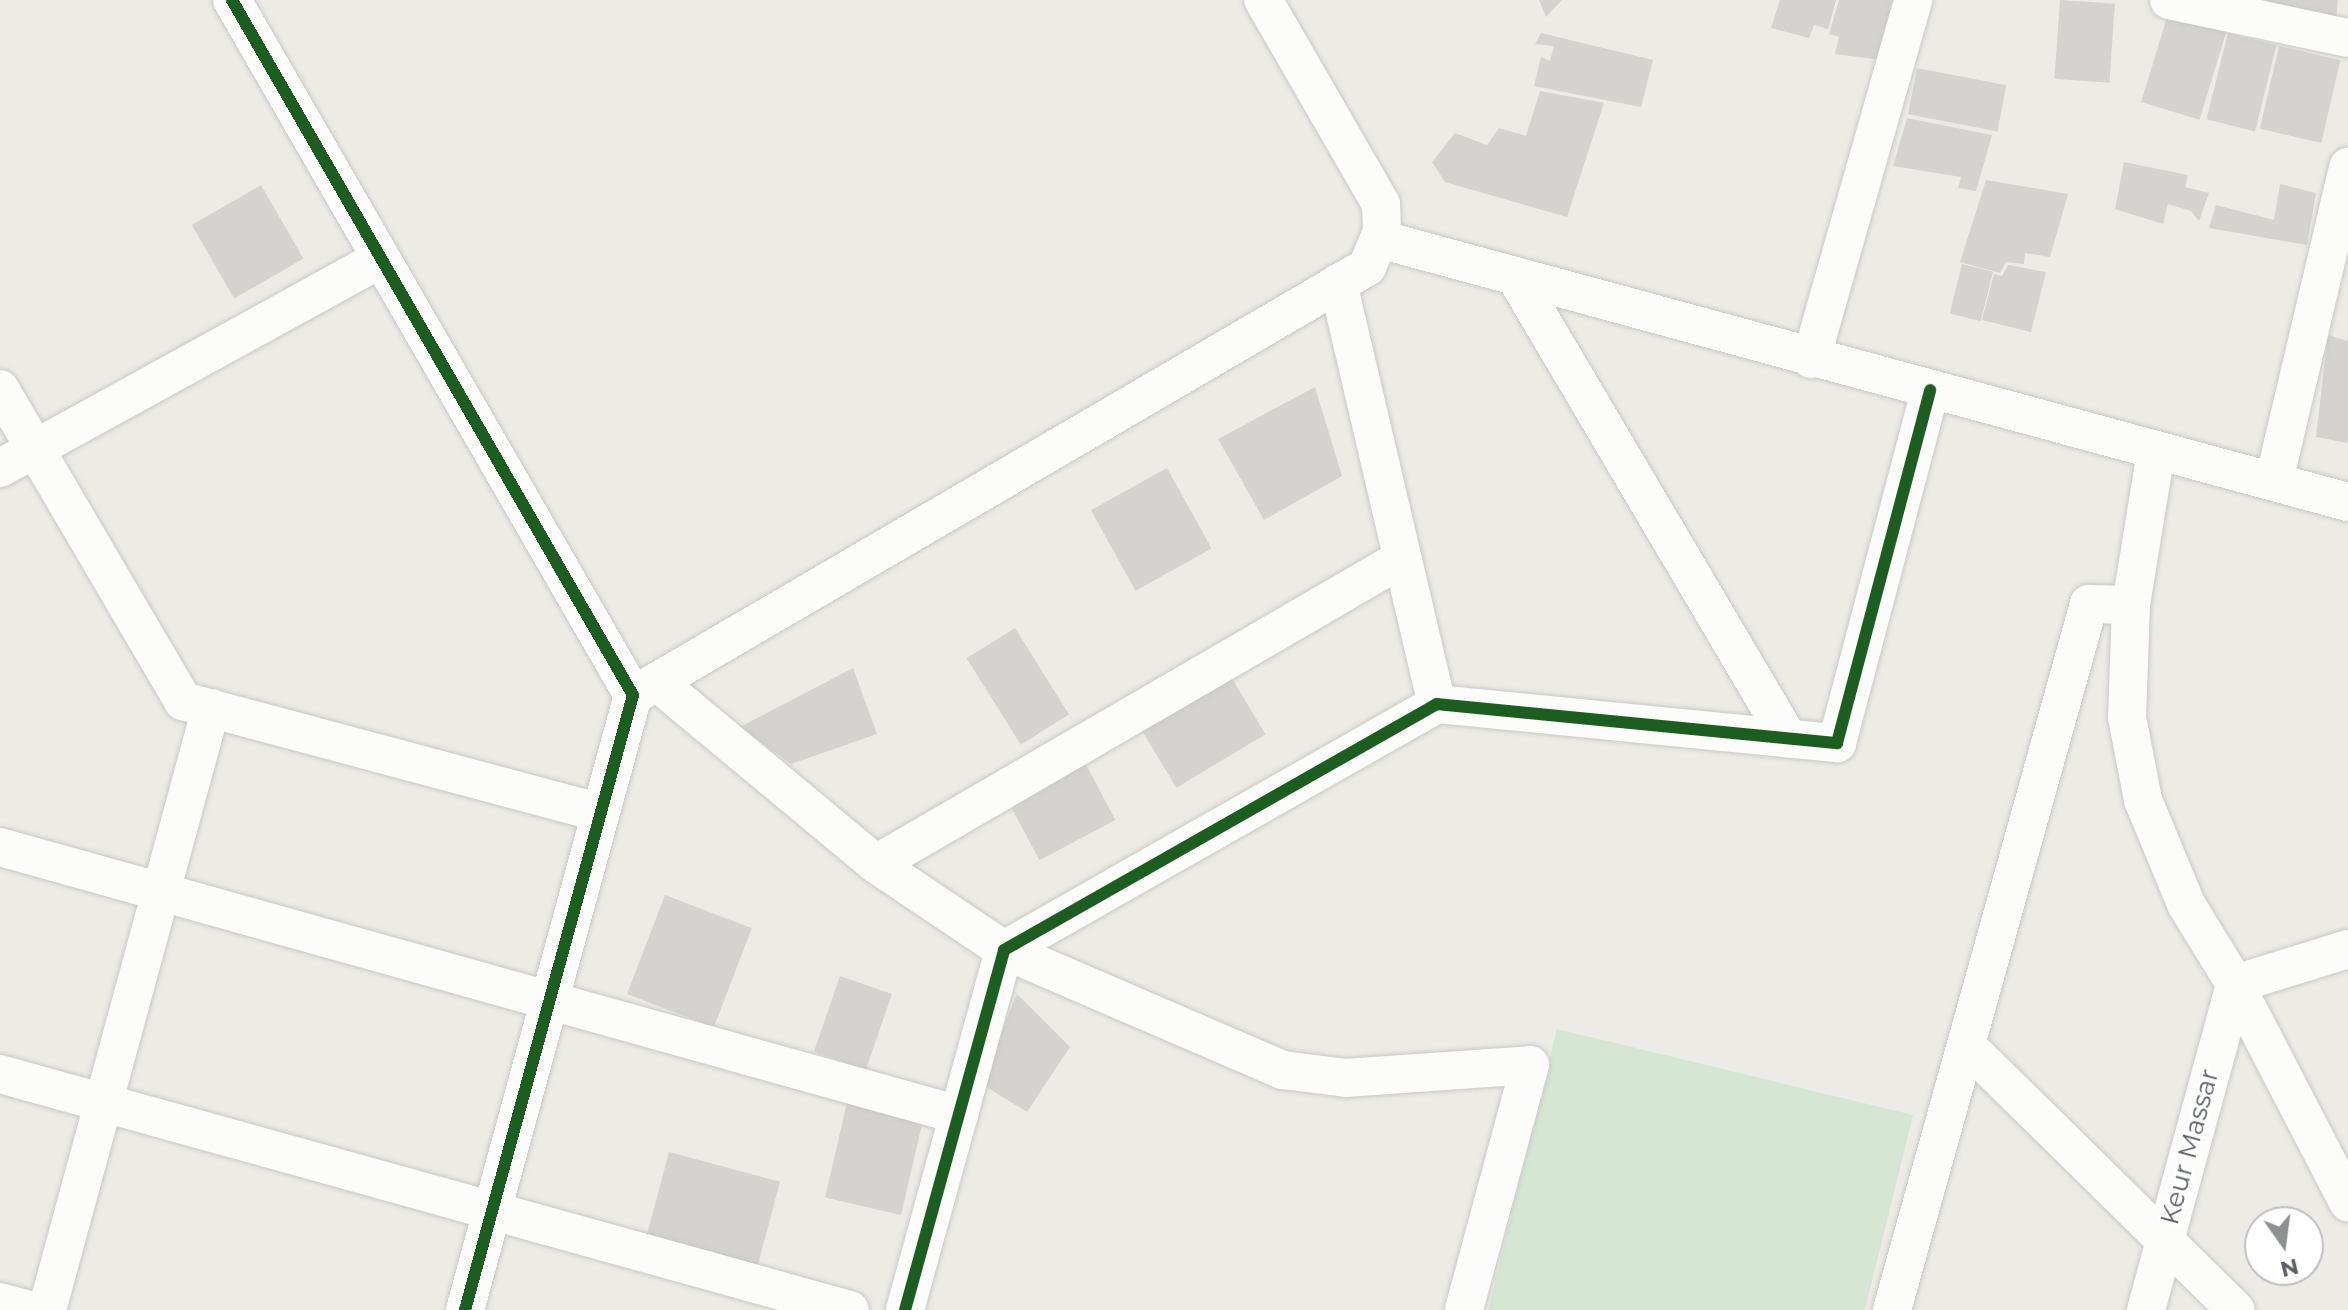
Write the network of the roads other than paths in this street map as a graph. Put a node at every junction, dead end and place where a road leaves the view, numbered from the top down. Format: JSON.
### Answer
{"nodes":[{"id":1,"x":232,"y":0,"type":"edge"},
{"id":2,"x":1263,"y":0,"type":"edge"},
{"id":3,"x":1913,"y":0,"type":"edge"},
{"id":4,"x":2169,"y":0,"type":"edge"},
{"id":5,"x":2348,"y":38,"type":"edge"},
{"id":6,"x":2345,"y":190,"type":"edge"},
{"id":7,"x":1379,"y":239,"type":"junction"},
{"id":8,"x":380,"y":259,"type":"junction"},
{"id":9,"x":1515,"y":276,"type":"junction"},
{"id":10,"x":1338,"y":283,"type":"junction"},
{"id":11,"x":1811,"y":359,"type":"junction"},
{"id":12,"x":0,"y":389,"type":"edge"},
{"id":13,"x":1930,"y":390,"type":"junction"},
{"id":14,"x":35,"y":449,"type":"junction"},
{"id":15,"x":2156,"y":452,"type":"junction"},
{"id":16,"x":0,"y":468,"type":"edge"},
{"id":17,"x":2274,"y":481,"type":"junction"},
{"id":18,"x":2348,"y":502,"type":"edge"},
{"id":19,"x":1403,"y":558,"type":"junction"},
{"id":20,"x":2131,"y":605,"type":"junction"},
{"id":21,"x":645,"y":689,"type":"junction"},
{"id":22,"x":1437,"y":704,"type":"junction"},
{"id":23,"x":211,"y":708,"type":"junction"},
{"id":24,"x":1788,"y":738,"type":"junction"},
{"id":25,"x":600,"y":813,"type":"junction"},
{"id":26,"x":0,"y":847,"type":"edge"},
{"id":27,"x":876,"y":864,"type":"junction"},
{"id":28,"x":161,"y":893,"type":"junction"},
{"id":29,"x":2348,"y":949,"type":"edge"},
{"id":30,"x":1004,"y":950,"type":"junction"},
{"id":31,"x":2235,"y":984,"type":"junction"},
{"id":32,"x":549,"y":1001,"type":"junction"},
{"id":33,"x":1966,"y":1045,"type":"junction"},
{"id":34,"x":0,"y":1074,"type":"edge"},
{"id":35,"x":104,"y":1103,"type":"junction"},
{"id":36,"x":959,"y":1115,"type":"junction"},
{"id":37,"x":2347,"y":1196,"type":"edge"},
{"id":38,"x":492,"y":1211,"type":"junction"},
{"id":39,"x":2165,"y":1240,"type":"junction"},
{"id":40,"x":0,"y":1302,"type":"edge"},
{"id":41,"x":30,"y":1310,"type":"edge"},
{"id":42,"x":47,"y":1310,"type":"edge"},
{"id":43,"x":465,"y":1310,"type":"edge"},
{"id":44,"x":850,"y":1310,"type":"edge"},
{"id":45,"x":905,"y":1310,"type":"edge"},
{"id":46,"x":1464,"y":1310,"type":"edge"},
{"id":47,"x":1892,"y":1310,"type":"edge"},
{"id":48,"x":2146,"y":1310,"type":"edge"},
{"id":49,"x":2236,"y":1310,"type":"edge"}],
"edges":[{"from":1,"to":8,"type":"street"},
{"from":2,"to":7,"type":"street"},
{"from":3,"to":11,"type":"street"},
{"from":4,"to":5,"type":"street"},
{"from":6,"to":17,"type":"street"},
{"from":7,"to":9,"type":"street"},
{"from":7,"to":10,"type":"street"},
{"from":8,"to":14,"type":"street"},
{"from":8,"to":21,"type":"street"},
{"from":9,"to":11,"type":"street"},
{"from":9,"to":24,"type":"street"},
{"from":10,"to":19,"type":"street"},
{"from":10,"to":21,"type":"street"},
{"from":11,"to":13,"type":"street"},
{"from":12,"to":14,"type":"street"},
{"from":13,"to":15,"type":"street"},
{"from":13,"to":24,"type":"street"},
{"from":14,"to":16,"type":"street"},
{"from":14,"to":23,"type":"street"},
{"from":15,"to":17,"type":"street"},
{"from":15,"to":20,"type":"street"},
{"from":17,"to":18,"type":"street"},
{"from":19,"to":22,"type":"street"},
{"from":19,"to":27,"type":"street"},
{"from":20,"to":31,"type":"street"},
{"from":20,"to":33,"type":"street"},
{"from":21,"to":25,"type":"street"},
{"from":21,"to":27,"type":"street"},
{"from":22,"to":24,"type":"street"},
{"from":22,"to":30,"type":"street"},
{"from":23,"to":25,"type":"street"},
{"from":23,"to":28,"type":"street"},
{"from":25,"to":32,"type":"street"},
{"from":26,"to":28,"type":"street"},
{"from":27,"to":30,"type":"street"},
{"from":28,"to":32,"type":"street"},
{"from":28,"to":35,"type":"street"},
{"from":29,"to":31,"type":"street"},
{"from":30,"to":36,"type":"street"},
{"from":30,"to":46,"type":"street"},
{"from":31,"to":37,"type":"street"},
{"from":31,"to":39,"type":"street","name":"Keur Massar"},
{"from":32,"to":36,"type":"street"},
{"from":32,"to":38,"type":"street"},
{"from":33,"to":39,"type":"street"},
{"from":33,"to":47,"type":"street"},
{"from":34,"to":35,"type":"street"},
{"from":35,"to":38,"type":"street"},
{"from":35,"to":42,"type":"street"},
{"from":36,"to":45,"type":"street"},
{"from":38,"to":43,"type":"street"},
{"from":38,"to":44,"type":"street"},
{"from":39,"to":48,"type":"street","name":"Keur Massar"},
{"from":39,"to":49,"type":"street"},
{"from":40,"to":41,"type":"street"}]}
